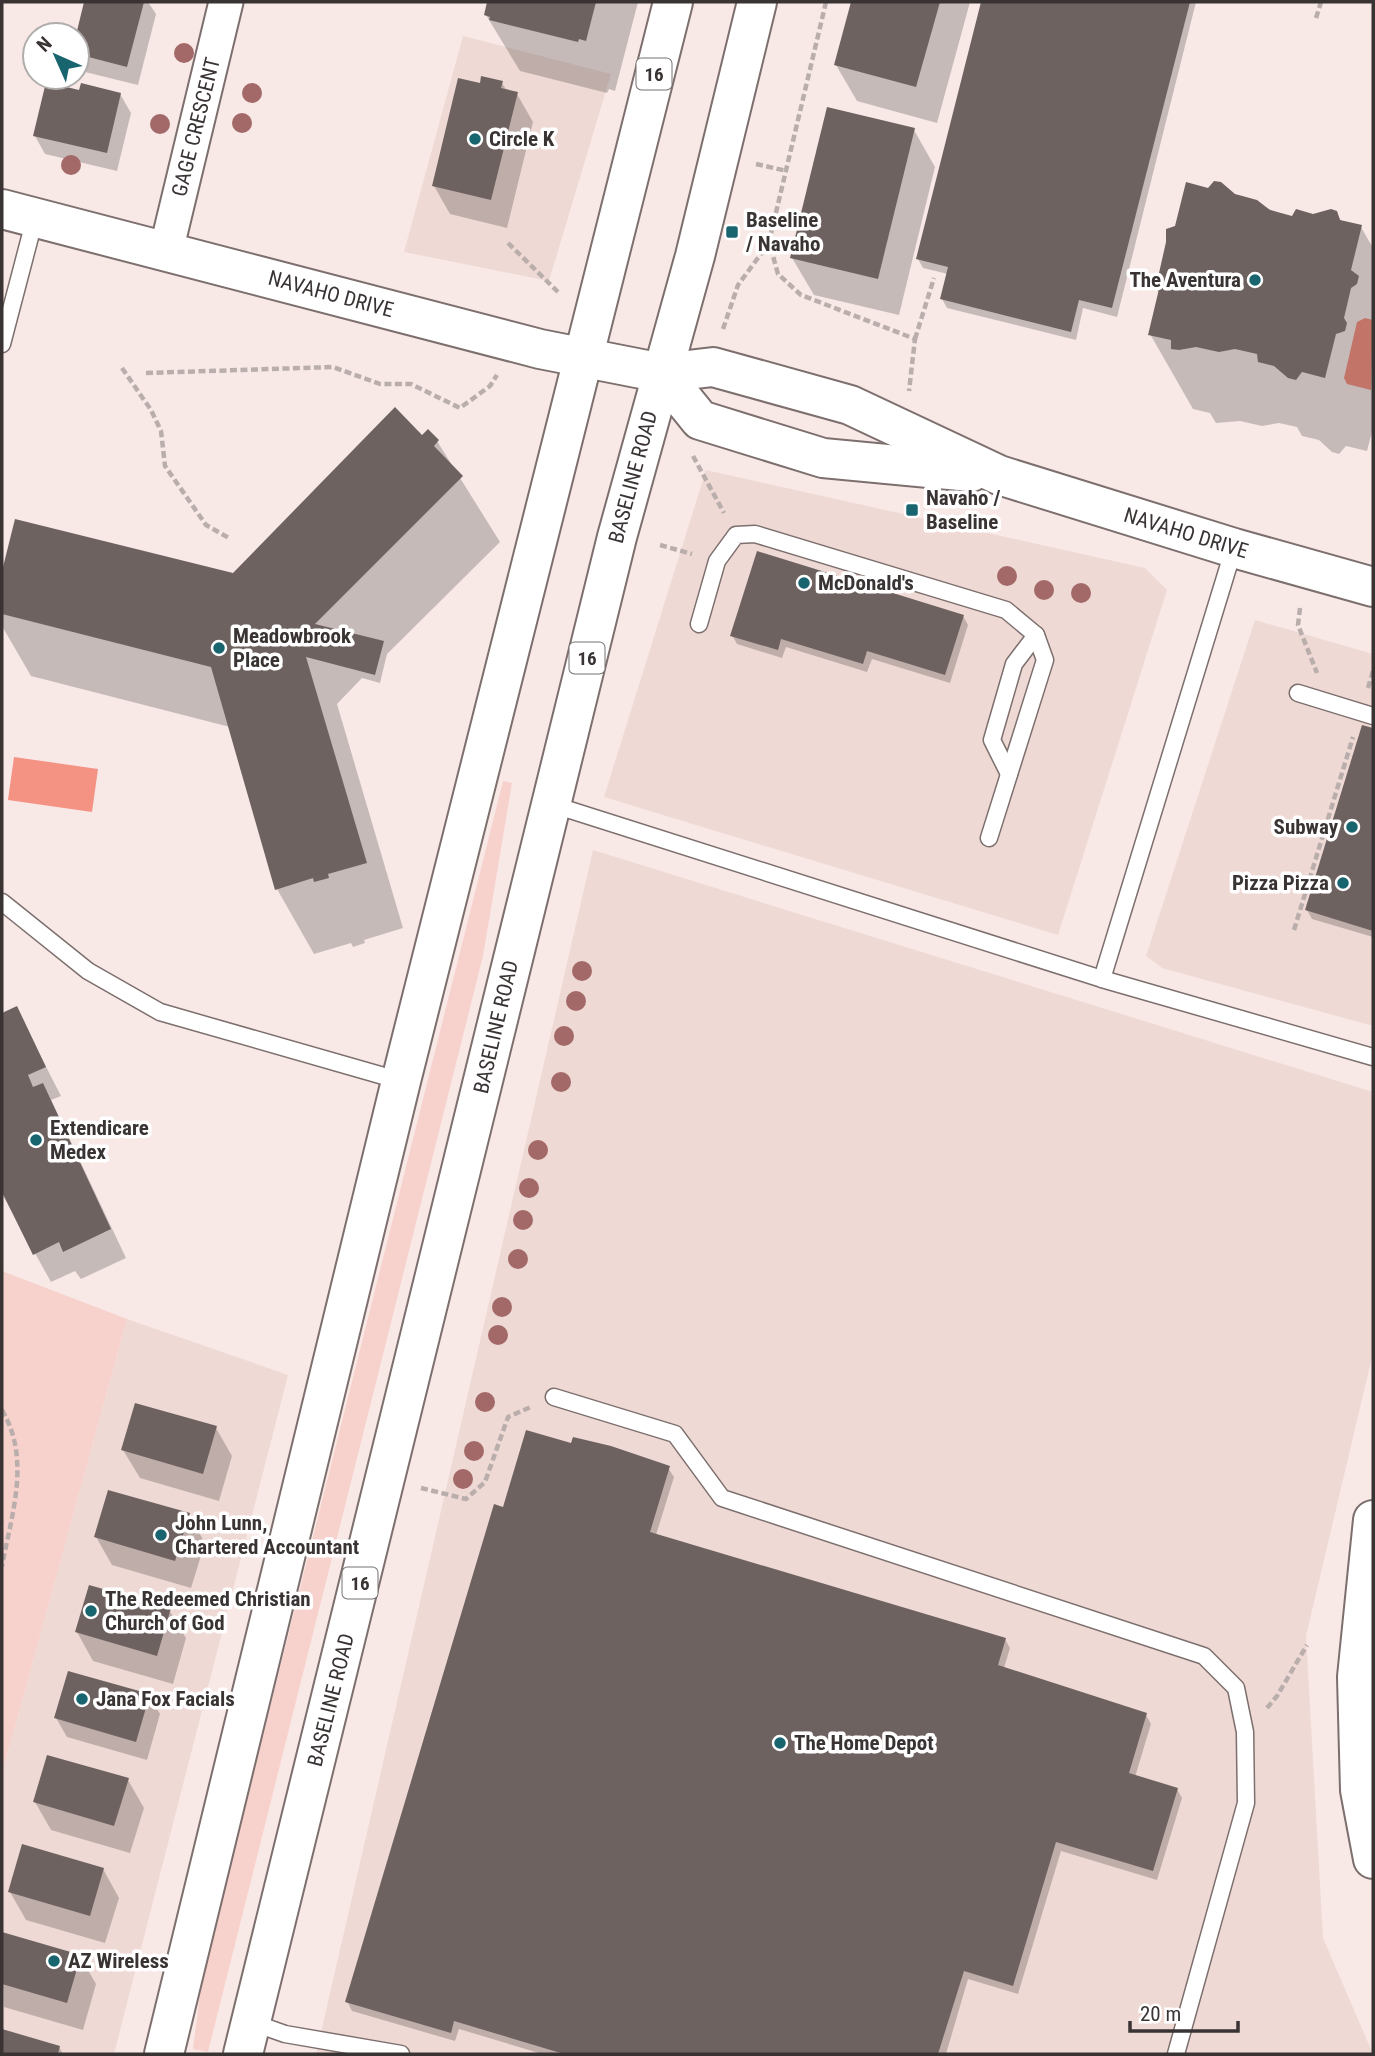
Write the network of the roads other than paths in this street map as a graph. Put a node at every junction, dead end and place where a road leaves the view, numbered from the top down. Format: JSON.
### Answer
{"nodes":[{"id":1,"x":226,"y":2,"type":"edge"},
{"id":2,"x":673,"y":2,"type":"edge"},
{"id":3,"x":757,"y":2,"type":"edge"},
{"id":4,"x":18,"y":213,"type":"edge"},
{"id":5,"x":166,"y":251,"type":"junction"},
{"id":6,"x":2,"y":344,"type":"edge"},
{"id":7,"x":583,"y":356,"type":"junction"},
{"id":8,"x":662,"y":373,"type":"junction"},
{"id":9,"x":999,"y":475,"type":"junction"},
{"id":10,"x":1234,"y":548,"type":"junction"},
{"id":11,"x":1373,"y":587,"type":"edge"},
{"id":12,"x":699,"y":624,"type":"dead end"},
{"id":13,"x":1036,"y":635,"type":"junction"},
{"id":14,"x":1306,"y":695,"type":"road end"},
{"id":15,"x":1367,"y":714,"type":"edge"},
{"id":16,"x":1009,"y":774,"type":"junction"},
{"id":17,"x":551,"y":804,"type":"junction"},
{"id":18,"x":989,"y":838,"type":"dead end"},
{"id":19,"x":2,"y":902,"type":"edge"},
{"id":20,"x":1102,"y":979,"type":"junction"},
{"id":21,"x":1373,"y":1057,"type":"edge"},
{"id":22,"x":401,"y":1081,"type":"junction"},
{"id":23,"x":554,"y":1397,"type":"road end"},
{"id":24,"x":1373,"y":1520,"type":"edge"},
{"id":25,"x":1373,"y":1858,"type":"edge"},
{"id":26,"x":247,"y":2038,"type":"edge"},
{"id":27,"x":164,"y":2054,"type":"edge"},
{"id":28,"x":401,"y":2054,"type":"edge"},
{"id":29,"x":1176,"y":2054,"type":"edge"}],
"edges":[{"from":1,"to":5,"type":"street","name":"GAGE CRESCENT"},
{"from":2,"to":7,"type":"main road","number":"16"},
{"from":3,"to":8,"type":"main road","name":"BASELINE ROAD","number":"16"},
{"from":4,"to":5,"type":"main road","name":"NAVAHO DRIVE"},
{"from":4,"to":6,"type":"lane"},
{"from":5,"to":7,"type":"main road","name":"NAVAHO DRIVE"},
{"from":7,"to":8,"type":"main road","name":"NAVAHO DRIVE"},
{"from":7,"to":22,"type":"main road","number":"16"},
{"from":8,"to":9,"type":"main road","name":"NAVAHO DRIVE"},
{"from":8,"to":9,"type":"main road","name":"NAVAHO DRIVE"},
{"from":8,"to":17,"type":"main road","name":"BASELINE ROAD","number":"16"},
{"from":9,"to":10,"type":"main road","name":"NAVAHO DRIVE"},
{"from":10,"to":11,"type":"main road","name":"NAVAHO DRIVE"},
{"from":10,"to":20,"type":"lane"},
{"from":12,"to":13,"type":"lane"},
{"from":13,"to":16,"type":"lane"},
{"from":13,"to":16,"type":"lane"},
{"from":14,"to":15,"type":"lane"},
{"from":16,"to":18,"type":"lane"},
{"from":17,"to":20,"type":"lane"},
{"from":17,"to":26,"type":"main road","name":"BASELINE ROAD","number":"16"},
{"from":19,"to":22,"type":"lane"},
{"from":20,"to":21,"type":"lane"},
{"from":22,"to":27,"type":"main road","number":"16"},
{"from":23,"to":29,"type":"lane"},
{"from":24,"to":25,"type":"main road"},
{"from":26,"to":28,"type":"lane"}]}
